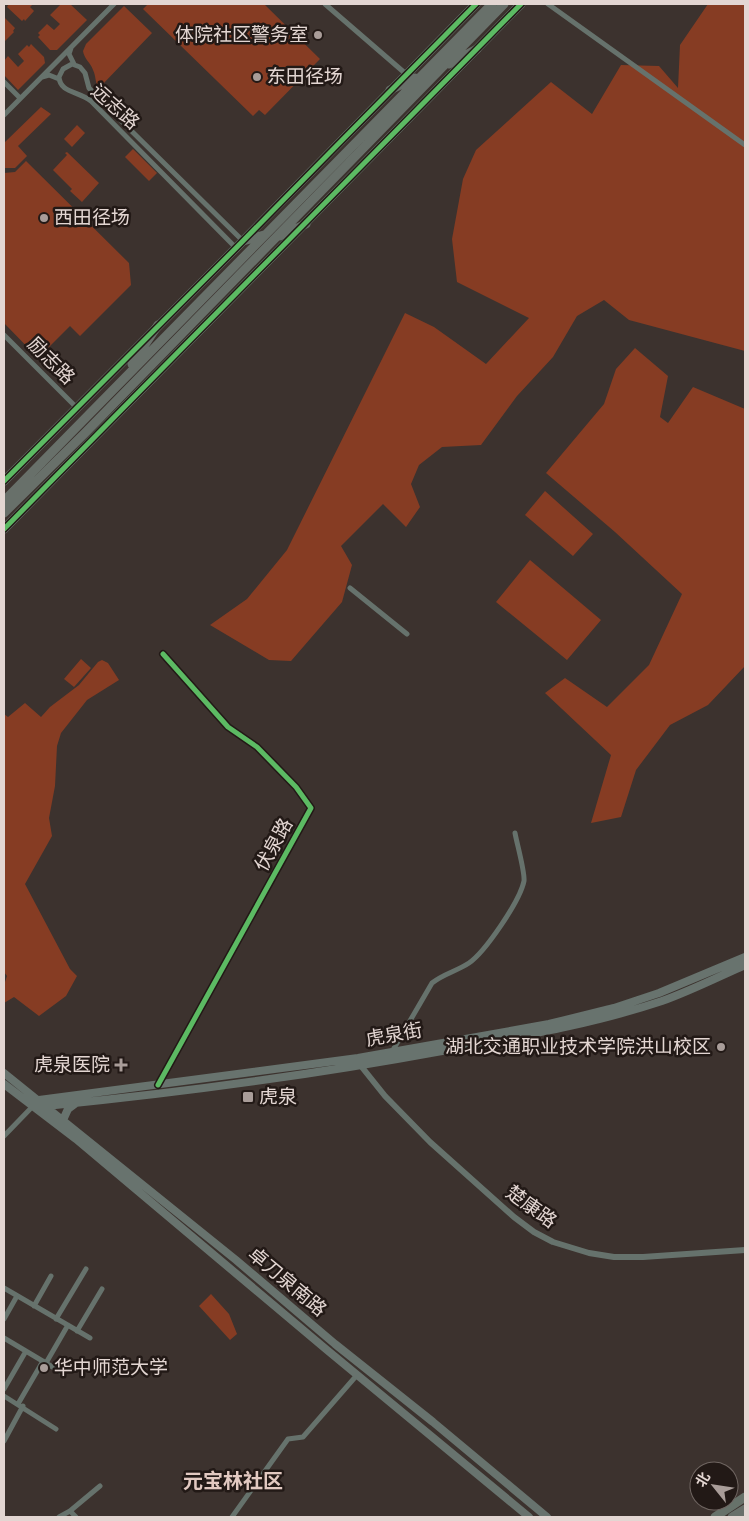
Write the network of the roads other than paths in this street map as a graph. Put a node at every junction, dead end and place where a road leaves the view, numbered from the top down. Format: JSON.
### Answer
{"nodes":[{"id":1,"x":114,"y":4,"type":"edge"},
{"id":2,"x":325,"y":4,"type":"edge"},
{"id":3,"x":476,"y":4,"type":"edge"},
{"id":4,"x":492,"y":4,"type":"edge"},
{"id":5,"x":504,"y":4,"type":"edge"},
{"id":6,"x":521,"y":4,"type":"edge"},
{"id":7,"x":548,"y":4,"type":"edge"},
{"id":8,"x":73,"y":45,"type":"junction"},
{"id":9,"x":477,"y":49,"type":"junction"},
{"id":10,"x":74,"y":64,"type":"junction"},
{"id":11,"x":442,"y":67,"type":"junction"},
{"id":12,"x":406,"y":74,"type":"junction"},
{"id":13,"x":422,"y":75,"type":"junction"},
{"id":14,"x":40,"y":79,"type":"junction"},
{"id":15,"x":59,"y":79,"type":"junction"},
{"id":16,"x":4,"y":82,"type":"edge"},
{"id":17,"x":390,"y":90,"type":"junction"},
{"id":18,"x":20,"y":98,"type":"junction"},
{"id":19,"x":4,"y":115,"type":"edge"},
{"id":20,"x":745,"y":145,"type":"edge"},
{"id":21,"x":306,"y":224,"type":"junction"},
{"id":22,"x":264,"y":235,"type":"junction"},
{"id":23,"x":275,"y":238,"type":"junction"},
{"id":24,"x":240,"y":244,"type":"junction"},
{"id":25,"x":158,"y":325,"type":"junction"},
{"id":26,"x":4,"y":335,"type":"edge"},
{"id":27,"x":118,"y":384,"type":"junction"},
{"id":28,"x":77,"y":408,"type":"junction"},
{"id":29,"x":4,"y":480,"type":"edge"},
{"id":30,"x":4,"y":500,"type":"edge"},
{"id":31,"x":4,"y":513,"type":"edge"},
{"id":32,"x":4,"y":529,"type":"edge"},
{"id":33,"x":350,"y":588,"type":"dead end"},
{"id":34,"x":407,"y":634,"type":"dead end"},
{"id":35,"x":163,"y":654,"type":"dead end"},
{"id":36,"x":515,"y":832,"type":"dead end"},
{"id":37,"x":745,"y":956,"type":"edge"},
{"id":38,"x":745,"y":965,"type":"edge"},
{"id":39,"x":393,"y":1050,"type":"junction"},
{"id":40,"x":360,"y":1062,"type":"junction"},
{"id":41,"x":4,"y":1073,"type":"edge"},
{"id":42,"x":4,"y":1084,"type":"edge"},
{"id":43,"x":158,"y":1084,"type":"junction"},
{"id":44,"x":36,"y":1103,"type":"junction"},
{"id":45,"x":76,"y":1103,"type":"junction"},
{"id":46,"x":46,"y":1106,"type":"junction"},
{"id":47,"x":63,"y":1120,"type":"junction"},
{"id":48,"x":4,"y":1136,"type":"edge"},
{"id":49,"x":745,"y":1250,"type":"edge"},
{"id":50,"x":86,"y":1269,"type":"dead end"},
{"id":51,"x":51,"y":1276,"type":"dead end"},
{"id":52,"x":4,"y":1288,"type":"edge"},
{"id":53,"x":102,"y":1289,"type":"dead end"},
{"id":54,"x":17,"y":1296,"type":"junction"},
{"id":55,"x":34,"y":1306,"type":"junction"},
{"id":56,"x":4,"y":1319,"type":"edge"},
{"id":57,"x":56,"y":1319,"type":"junction"},
{"id":58,"x":68,"y":1326,"type":"junction"},
{"id":59,"x":77,"y":1331,"type":"junction"},
{"id":60,"x":90,"y":1338,"type":"dead end"},
{"id":61,"x":5,"y":1341,"type":"edge"},
{"id":62,"x":26,"y":1351,"type":"junction"},
{"id":63,"x":44,"y":1362,"type":"junction"},
{"id":64,"x":61,"y":1372,"type":"dead end"},
{"id":65,"x":356,"y":1375,"type":"junction"},
{"id":66,"x":4,"y":1389,"type":"edge"},
{"id":67,"x":4,"y":1396,"type":"edge"},
{"id":68,"x":21,"y":1405,"type":"junction"},
{"id":69,"x":56,"y":1429,"type":"dead end"},
{"id":70,"x":4,"y":1441,"type":"edge"},
{"id":71,"x":100,"y":1486,"type":"dead end"},
{"id":72,"x":745,"y":1497,"type":"edge"},
{"id":73,"x":745,"y":1509,"type":"edge"},
{"id":74,"x":70,"y":1511,"type":"junction"},
{"id":75,"x":59,"y":1517,"type":"edge"},
{"id":76,"x":76,"y":1517,"type":"edge"},
{"id":77,"x":232,"y":1517,"type":"edge"},
{"id":78,"x":529,"y":1517,"type":"edge"},
{"id":79,"x":547,"y":1517,"type":"edge"},
{"id":80,"x":714,"y":1517,"type":"edge"},
{"id":81,"x":732,"y":1517,"type":"edge"}],
"edges":[{"from":1,"to":8,"type":"street"},
{"from":2,"to":12,"type":"street"},
{"from":3,"to":12,"type":"main road"},
{"from":4,"to":13,"type":"highway"},
{"from":5,"to":11,"type":"highway"},
{"from":6,"to":9,"type":"main road"},
{"from":7,"to":20,"type":"street"},
{"from":8,"to":10,"type":"street"},
{"from":8,"to":14,"type":"street"},
{"from":9,"to":11,"type":"highway"},
{"from":9,"to":21,"type":"main road"},
{"from":10,"to":15,"type":"street"},
{"from":10,"to":24,"type":"street","name":"远志路"},
{"from":11,"to":23,"type":"highway"},
{"from":12,"to":17,"type":"main road"},
{"from":13,"to":17,"type":"highway"},
{"from":13,"to":22,"type":"highway"},
{"from":14,"to":15,"type":"street"},
{"from":14,"to":18,"type":"street"},
{"from":15,"to":24,"type":"street","name":"远志路"},
{"from":16,"to":18,"type":"street"},
{"from":17,"to":24,"type":"main road"},
{"from":18,"to":19,"type":"street"},
{"from":21,"to":23,"type":"highway"},
{"from":21,"to":32,"type":"main road"},
{"from":22,"to":24,"type":"highway"},
{"from":22,"to":27,"type":"highway"},
{"from":23,"to":31,"type":"highway"},
{"from":24,"to":25,"type":"main road"},
{"from":25,"to":27,"type":"highway"},
{"from":25,"to":28,"type":"main road"},
{"from":26,"to":28,"type":"street","name":"励志路"},
{"from":27,"to":30,"type":"highway"},
{"from":28,"to":29,"type":"main road"},
{"from":33,"to":34,"type":"street"},
{"from":35,"to":43,"type":"street","name":"伏泉路"},
{"from":36,"to":39,"type":"street"},
{"from":37,"to":39,"type":"main road","name":"虎泉街"},
{"from":38,"to":40,"type":"main road","name":"虎泉街"},
{"from":39,"to":40,"type":"main road","name":"虎泉街"},
{"from":40,"to":43,"type":"main road","name":"虎泉街"},
{"from":40,"to":45,"type":"main road","name":"虎泉街"},
{"from":40,"to":49,"type":"street","name":"楚康路"},
{"from":41,"to":44,"type":"main road","name":"卓刀泉南路"},
{"from":42,"to":44,"type":"main road","name":"卓刀泉南路"},
{"from":43,"to":44,"type":"main road","name":"虎泉街"},
{"from":44,"to":46,"type":"main road","name":"卓刀泉南路"},
{"from":44,"to":48,"type":"street"},
{"from":44,"to":65,"type":"main road","name":"卓刀泉南路"},
{"from":45,"to":46,"type":"main road","name":"虎泉街"},
{"from":45,"to":47,"type":"main road"},
{"from":46,"to":47,"type":"main road","name":"卓刀泉南路"},
{"from":47,"to":79,"type":"main road","name":"卓刀泉南路"},
{"from":50,"to":57,"type":"street"},
{"from":51,"to":55,"type":"street"},
{"from":52,"to":54,"type":"street"},
{"from":53,"to":59,"type":"street"},
{"from":54,"to":55,"type":"street"},
{"from":54,"to":56,"type":"street"},
{"from":55,"to":57,"type":"street"},
{"from":57,"to":58,"type":"street"},
{"from":58,"to":59,"type":"street"},
{"from":58,"to":63,"type":"street"},
{"from":59,"to":60,"type":"street"},
{"from":61,"to":62,"type":"street"},
{"from":62,"to":63,"type":"street"},
{"from":62,"to":66,"type":"street"},
{"from":63,"to":64,"type":"street"},
{"from":63,"to":68,"type":"street"},
{"from":65,"to":77,"type":"street"},
{"from":65,"to":78,"type":"main road","name":"卓刀泉南路"},
{"from":67,"to":68,"type":"street"},
{"from":68,"to":69,"type":"street"},
{"from":68,"to":70,"type":"street"},
{"from":71,"to":74,"type":"street"},
{"from":72,"to":80,"type":"main road"},
{"from":73,"to":81,"type":"highway"},
{"from":74,"to":75,"type":"street"},
{"from":74,"to":76,"type":"street"}]}
